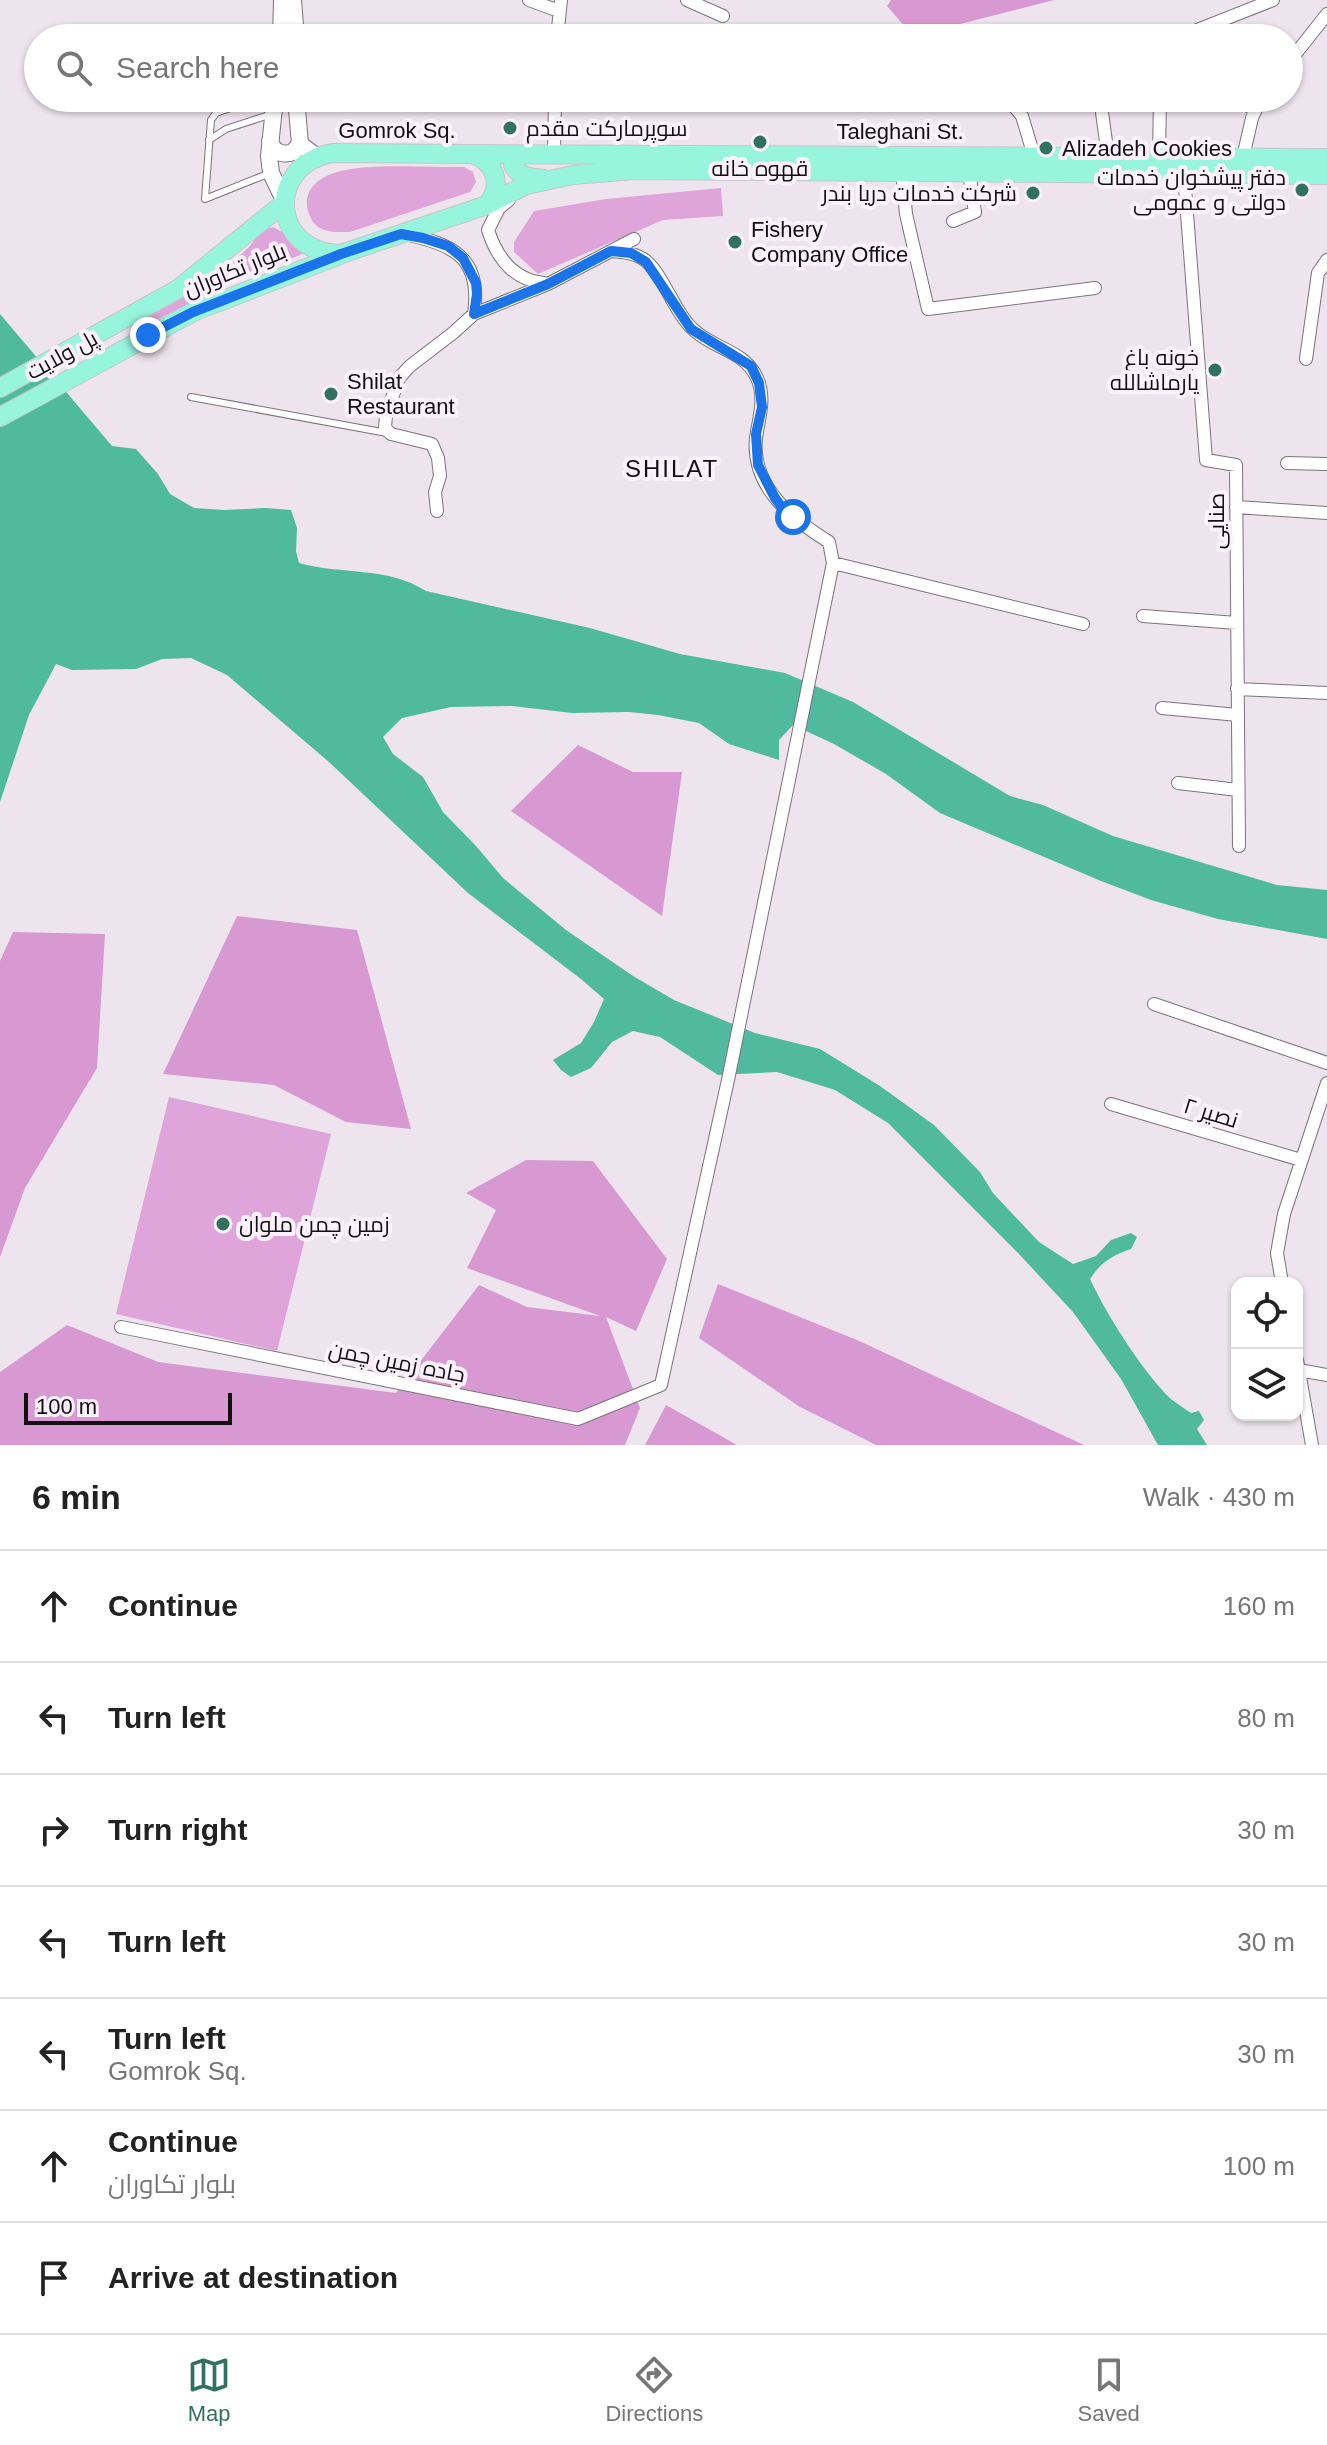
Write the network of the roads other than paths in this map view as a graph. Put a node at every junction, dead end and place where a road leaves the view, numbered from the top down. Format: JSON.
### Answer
{"nodes":[{"id":1,"x":282,"y":0,"type":"edge"},
{"id":2,"x":293,"y":0,"type":"edge"},
{"id":3,"x":529,"y":0,"type":"edge"},
{"id":4,"x":687,"y":0,"type":"edge"},
{"id":5,"x":1273,"y":0,"type":"edge"},
{"id":6,"x":560,"y":5,"type":"edge"},
{"id":7,"x":1327,"y":15,"type":"edge"},
{"id":8,"x":723,"y":16,"type":"dead end"},
{"id":9,"x":281,"y":24,"type":"edge"},
{"id":10,"x":295,"y":24,"type":"edge"},
{"id":11,"x":1212,"y":24,"type":"edge"},
{"id":12,"x":1303,"y":45,"type":"edge"},
{"id":13,"x":219,"y":112,"type":"edge"},
{"id":14,"x":261,"y":112,"type":"edge"},
{"id":15,"x":273,"y":112,"type":"edge"},
{"id":16,"x":297,"y":112,"type":"edge"},
{"id":17,"x":555,"y":112,"type":"edge"},
{"id":18,"x":1019,"y":112,"type":"edge"},
{"id":19,"x":1102,"y":112,"type":"edge"},
{"id":20,"x":1160,"y":112,"type":"edge"},
{"id":21,"x":1256,"y":112,"type":"edge"},
{"id":22,"x":209,"y":140,"type":"junction"},
{"id":23,"x":270,"y":141,"type":"junction"},
{"id":24,"x":300,"y":144,"type":"junction"},
{"id":25,"x":472,"y":154,"type":"junction"},
{"id":26,"x":554,"y":154,"type":"junction"},
{"id":27,"x":520,"y":155,"type":"junction"},
{"id":28,"x":1034,"y":156,"type":"junction"},
{"id":29,"x":1108,"y":156,"type":"junction"},
{"id":30,"x":317,"y":157,"type":"junction"},
{"id":31,"x":1159,"y":157,"type":"junction"},
{"id":32,"x":1243,"y":157,"type":"junction"},
{"id":33,"x":1327,"y":158,"type":"edge"},
{"id":34,"x":1184,"y":166,"type":"junction"},
{"id":35,"x":902,"y":172,"type":"junction"},
{"id":36,"x":271,"y":173,"type":"junction"},
{"id":37,"x":969,"y":173,"type":"junction"},
{"id":38,"x":1327,"y":175,"type":"edge"},
{"id":39,"x":549,"y":179,"type":"junction"},
{"id":40,"x":526,"y":185,"type":"junction"},
{"id":41,"x":284,"y":201,"type":"junction"},
{"id":42,"x":487,"y":205,"type":"junction"},
{"id":43,"x":953,"y":221,"type":"dead end"},
{"id":44,"x":401,"y":234,"type":"junction"},
{"id":45,"x":634,"y":239,"type":"dead end"},
{"id":46,"x":611,"y":251,"type":"junction"},
{"id":47,"x":341,"y":254,"type":"junction"},
{"id":48,"x":1327,"y":260,"type":"edge"},
{"id":49,"x":548,"y":284,"type":"junction"},
{"id":50,"x":1095,"y":288,"type":"dead end"},
{"id":51,"x":135,"y":312,"type":"joint"},
{"id":52,"x":474,"y":314,"type":"junction"},
{"id":53,"x":148,"y":335,"type":"joint"},
{"id":54,"x":1306,"y":359,"type":"dead end"},
{"id":55,"x":0,"y":388,"type":"edge"},
{"id":56,"x":191,"y":397,"type":"dead end"},
{"id":57,"x":0,"y":417,"type":"edge"},
{"id":58,"x":391,"y":434,"type":"junction"},
{"id":59,"x":1287,"y":463,"type":"dead end"},
{"id":60,"x":1327,"y":464,"type":"edge"},
{"id":61,"x":1236,"y":507,"type":"junction"},
{"id":62,"x":437,"y":511,"type":"dead end"},
{"id":63,"x":1327,"y":513,"type":"edge"},
{"id":64,"x":833,"y":563,"type":"junction"},
{"id":65,"x":1143,"y":616,"type":"dead end"},
{"id":66,"x":1237,"y":623,"type":"junction"},
{"id":67,"x":1083,"y":624,"type":"dead end"},
{"id":68,"x":1237,"y":689,"type":"junction"},
{"id":69,"x":1327,"y":693,"type":"edge"},
{"id":70,"x":1162,"y":708,"type":"dead end"},
{"id":71,"x":1238,"y":715,"type":"junction"},
{"id":72,"x":1178,"y":783,"type":"dead end"},
{"id":73,"x":1238,"y":790,"type":"junction"},
{"id":74,"x":1239,"y":846,"type":"dead end"},
{"id":75,"x":1154,"y":1004,"type":"dead end"},
{"id":76,"x":1327,"y":1063,"type":"edge"},
{"id":77,"x":1327,"y":1083,"type":"edge"},
{"id":78,"x":1111,"y":1104,"type":"dead end"},
{"id":79,"x":1301,"y":1160,"type":"junction"},
{"id":80,"x":1281,"y":1277,"type":"edge"},
{"id":81,"x":121,"y":1327,"type":"dead end"},
{"id":82,"x":1303,"y":1367,"type":"edge"},
{"id":83,"x":1327,"y":1375,"type":"edge"},
{"id":84,"x":1303,"y":1394,"type":"edge"},
{"id":85,"x":1312,"y":1445,"type":"edge"}],
"edges":[{"from":1,"to":9,"type":"main road"},
{"from":2,"to":10,"type":"main road"},
{"from":3,"to":6,"type":"street"},
{"from":4,"to":8,"type":"street"},
{"from":5,"to":11,"type":"street"},
{"from":7,"to":12,"type":"street"},
{"from":13,"to":22,"type":"lane"},
{"from":14,"to":22,"type":"lane"},
{"from":15,"to":23,"type":"main road"},
{"from":16,"to":24,"type":"main road"},
{"from":17,"to":26,"type":"street"},
{"from":18,"to":28,"type":"street"},
{"from":19,"to":29,"type":"street"},
{"from":20,"to":31,"type":"street"},
{"from":21,"to":32,"type":"street"},
{"from":22,"to":36,"type":"lane"},
{"from":23,"to":24,"type":"main road"},
{"from":23,"to":36,"type":"main road"},
{"from":24,"to":30,"type":"main road"},
{"from":25,"to":27,"type":"main road","name":"Taleghani St."},
{"from":25,"to":30,"type":"main road","name":"Gomrok Sq."},
{"from":25,"to":42,"type":"main road","name":"Gomrok Sq."},
{"from":26,"to":27,"type":"main road","name":"Taleghani St."},
{"from":26,"to":28,"type":"main road","name":"Taleghani St."},
{"from":27,"to":39,"type":"main road"},
{"from":28,"to":29,"type":"main road","name":"Taleghani St."},
{"from":29,"to":31,"type":"main road","name":"Taleghani St."},
{"from":30,"to":41,"type":"main road","name":"Gomrok Sq."},
{"from":31,"to":34,"type":"main road","name":"Taleghani St."},
{"from":32,"to":33,"type":"main road","name":"Taleghani St."},
{"from":32,"to":34,"type":"main road","name":"Taleghani St."},
{"from":34,"to":37,"type":"main road","name":"Taleghani St."},
{"from":34,"to":38,"type":"main road","name":"Taleghani St."},
{"from":34,"to":61,"type":"street","name":"صنایی"},
{"from":35,"to":37,"type":"main road","name":"Taleghani St."},
{"from":35,"to":39,"type":"main road","name":"Taleghani St."},
{"from":35,"to":50,"type":"street"},
{"from":36,"to":41,"type":"main road"},
{"from":37,"to":43,"type":"street"},
{"from":39,"to":40,"type":"main road","name":"Taleghani St."},
{"from":40,"to":42,"type":"main road","name":"Taleghani St."},
{"from":40,"to":49,"type":"street"},
{"from":41,"to":47,"type":"main road"},
{"from":41,"to":51,"type":"main road","name":"بلوار تکاوران"},
{"from":42,"to":44,"type":"main road"},
{"from":44,"to":47,"type":"main road"},
{"from":44,"to":52,"type":"street"},
{"from":45,"to":46,"type":"street"},
{"from":46,"to":49,"type":"street"},
{"from":46,"to":64,"type":"street"},
{"from":47,"to":53,"type":"main road","name":"بلوار تکاوران"},
{"from":48,"to":54,"type":"street"},
{"from":49,"to":52,"type":"street"},
{"from":51,"to":55,"type":"main road","name":"پل ولایت"},
{"from":52,"to":58,"type":"street"},
{"from":53,"to":57,"type":"main road","name":"پل ولایت"},
{"from":56,"to":58,"type":"lane"},
{"from":58,"to":62,"type":"street"},
{"from":59,"to":60,"type":"street"},
{"from":61,"to":63,"type":"street"},
{"from":61,"to":66,"type":"street","name":"صنایی"},
{"from":64,"to":67,"type":"street"},
{"from":64,"to":81,"type":"street","name":"جاده زمین چمن"},
{"from":65,"to":66,"type":"street"},
{"from":66,"to":68,"type":"street","name":"صنایی"},
{"from":68,"to":69,"type":"street"},
{"from":68,"to":71,"type":"street","name":"صنایی"},
{"from":70,"to":71,"type":"street"},
{"from":71,"to":73,"type":"street","name":"صنایی"},
{"from":72,"to":73,"type":"street"},
{"from":73,"to":74,"type":"street","name":"صنایی"},
{"from":75,"to":76,"type":"street"},
{"from":77,"to":79,"type":"street"},
{"from":78,"to":79,"type":"street","name":"نصیر ۲"},
{"from":79,"to":80,"type":"street"},
{"from":82,"to":83,"type":"street"},
{"from":84,"to":85,"type":"street"}]}
